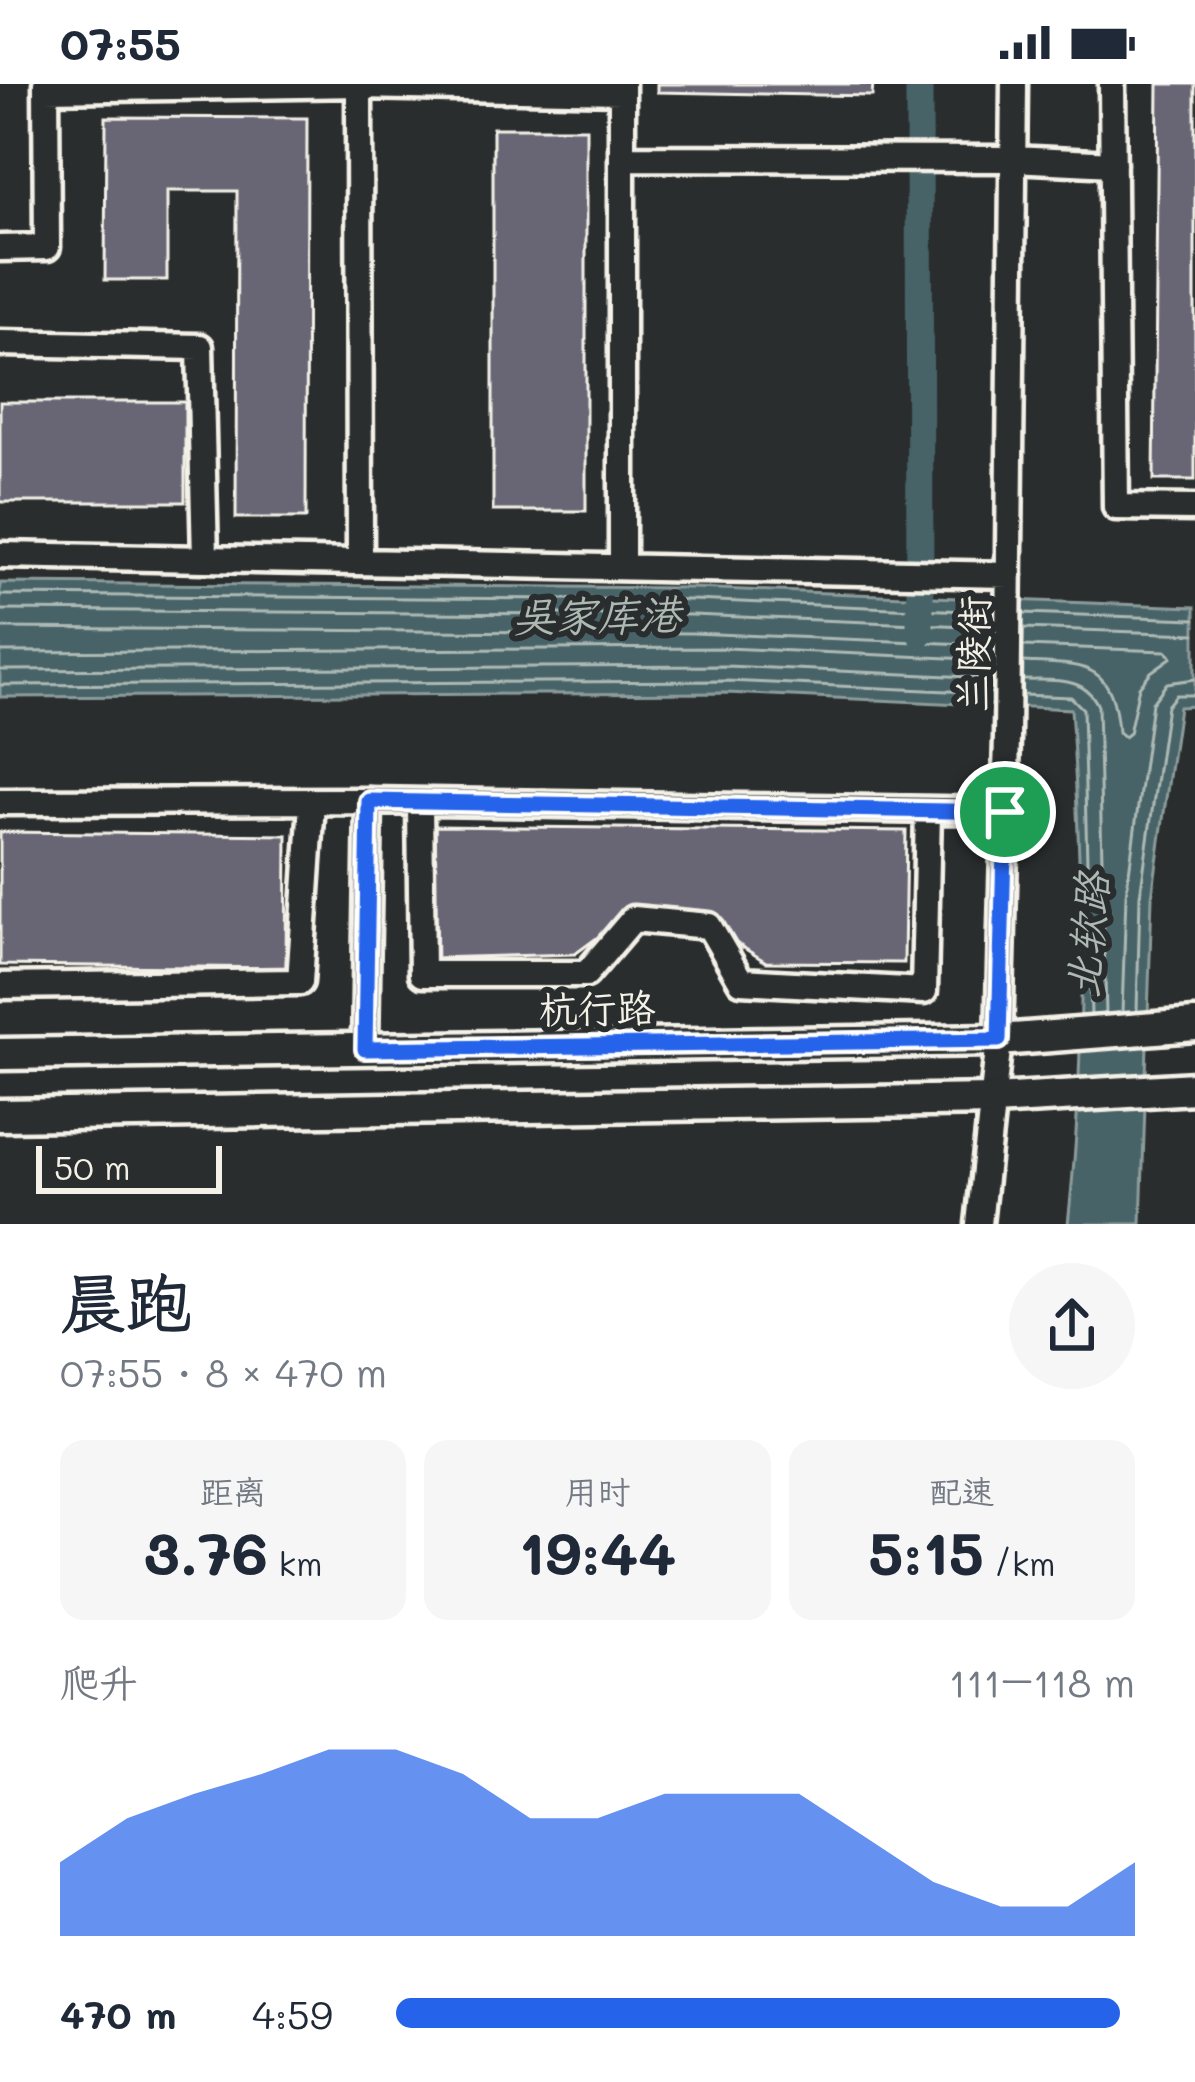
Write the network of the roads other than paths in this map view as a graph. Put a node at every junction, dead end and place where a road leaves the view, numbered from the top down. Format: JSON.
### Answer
{"nodes":[{"id":1,"x":1014,"y":84,"type":"edge"},
{"id":2,"x":1112,"y":84,"type":"edge"},
{"id":3,"x":359,"y":85,"type":"edge"},
{"id":4,"x":46,"y":87,"type":"edge"},
{"id":5,"x":621,"y":87,"type":"edge"},
{"id":6,"x":622,"y":158,"type":"junction"},
{"id":7,"x":1013,"y":159,"type":"junction"},
{"id":8,"x":1113,"y":164,"type":"junction"},
{"id":9,"x":0,"y":248,"type":"edge"},
{"id":10,"x":0,"y":343,"type":"edge"},
{"id":11,"x":1195,"y":508,"type":"edge"},
{"id":12,"x":0,"y":555,"type":"edge"},
{"id":13,"x":205,"y":559,"type":"junction"},
{"id":14,"x":360,"y":562,"type":"junction"},
{"id":15,"x":622,"y":567,"type":"junction"},
{"id":16,"x":1009,"y":582,"type":"junction"},
{"id":17,"x":369,"y":801,"type":"junction"},
{"id":18,"x":0,"y":802,"type":"edge"},
{"id":19,"x":312,"y":802,"type":"junction"},
{"id":20,"x":420,"y":802,"type":"junction"},
{"id":21,"x":928,"y":810,"type":"junction"},
{"id":22,"x":1005,"y":812,"type":"junction"},
{"id":23,"x":0,"y":986,"type":"edge"},
{"id":24,"x":1195,"y":1025,"type":"edge"},
{"id":25,"x":999,"y":1040,"type":"junction"},
{"id":26,"x":365,"y":1049,"type":"junction"},
{"id":27,"x":0,"y":1054,"type":"edge"},
{"id":28,"x":1179,"y":1089,"type":"edge"},
{"id":29,"x":994,"y":1100,"type":"junction"},
{"id":30,"x":0,"y":1114,"type":"edge"},
{"id":31,"x":979,"y":1224,"type":"edge"}],
"edges":[{"from":1,"to":7,"type":"street","name":"兰陵街"},
{"from":2,"to":8,"type":"street"},
{"from":3,"to":4,"type":"street"},
{"from":3,"to":5,"type":"street"},
{"from":3,"to":14,"type":"street"},
{"from":4,"to":9,"type":"street"},
{"from":5,"to":6,"type":"street"},
{"from":6,"to":7,"type":"street"},
{"from":6,"to":15,"type":"street"},
{"from":7,"to":8,"type":"street"},
{"from":7,"to":16,"type":"street","name":"兰陵街"},
{"from":8,"to":11,"type":"street"},
{"from":10,"to":13,"type":"street"},
{"from":12,"to":13,"type":"street"},
{"from":13,"to":14,"type":"street"},
{"from":14,"to":15,"type":"street"},
{"from":15,"to":16,"type":"street"},
{"from":16,"to":22,"type":"street","name":"兰陵街"},
{"from":17,"to":19,"type":"street"},
{"from":17,"to":20,"type":"street"},
{"from":17,"to":26,"type":"street"},
{"from":18,"to":19,"type":"street"},
{"from":19,"to":23,"type":"street"},
{"from":20,"to":21,"type":"street"},
{"from":20,"to":21,"type":"street"},
{"from":21,"to":22,"type":"street"},
{"from":22,"to":25,"type":"street","name":"兰陵街"},
{"from":24,"to":25,"type":"main road","name":"杭行路"},
{"from":25,"to":26,"type":"main road","name":"杭行路"},
{"from":25,"to":29,"type":"street","name":"兰陵街"},
{"from":26,"to":27,"type":"main road","name":"杭行路"},
{"from":28,"to":29,"type":"main road"},
{"from":29,"to":30,"type":"main road"},
{"from":29,"to":31,"type":"street","name":"兰陵街"}]}
